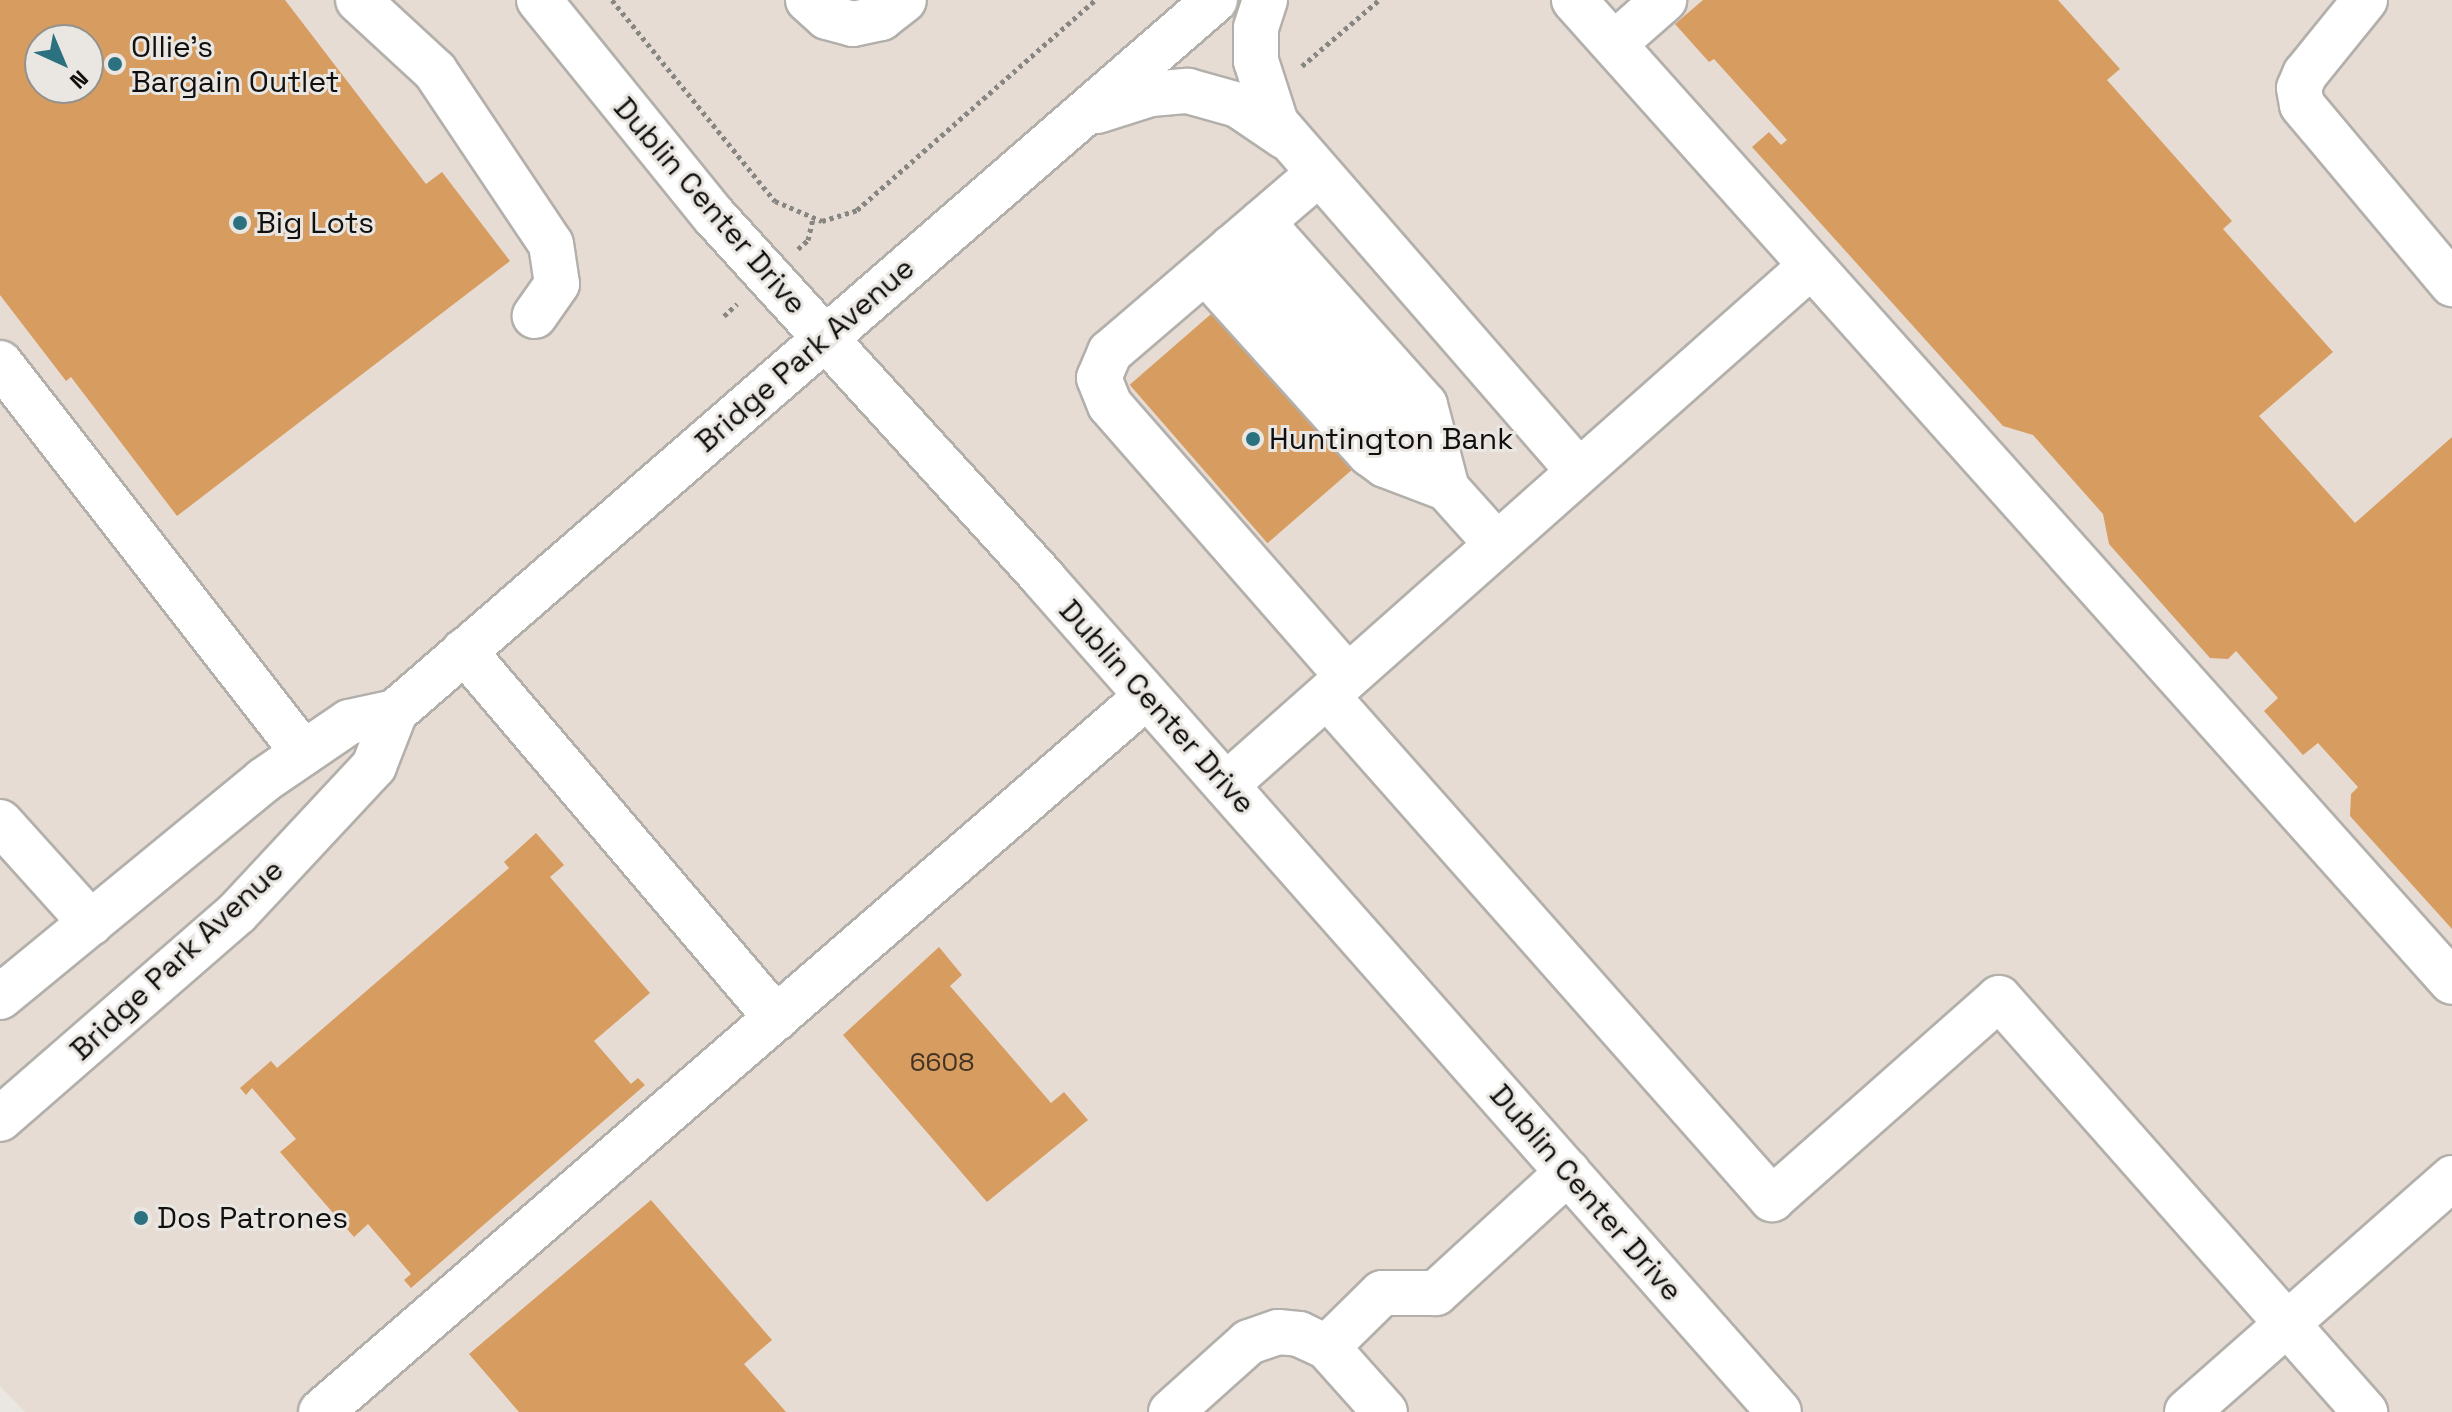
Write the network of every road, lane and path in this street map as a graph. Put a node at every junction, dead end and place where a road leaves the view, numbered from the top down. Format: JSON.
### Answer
{"nodes":[{"id":1,"x":358,"y":0,"type":"edge"},
{"id":2,"x":539,"y":0,"type":"edge"},
{"id":3,"x":612,"y":0,"type":"edge"},
{"id":4,"x":808,"y":0,"type":"edge"},
{"id":5,"x":904,"y":0,"type":"edge"},
{"id":6,"x":1095,"y":0,"type":"edge"},
{"id":7,"x":1215,"y":0,"type":"edge"},
{"id":8,"x":1265,"y":0,"type":"edge"},
{"id":9,"x":1379,"y":0,"type":"edge"},
{"id":10,"x":1574,"y":0,"type":"edge"},
{"id":11,"x":1664,"y":0,"type":"edge"},
{"id":12,"x":2365,"y":0,"type":"edge"},
{"id":13,"x":1614,"y":44,"type":"junction"},
{"id":14,"x":1261,"y":86,"type":"junction"},
{"id":15,"x":1061,"y":133,"type":"junction"},
{"id":16,"x":1305,"y":160,"type":"junction"},
{"id":17,"x":1233,"y":247,"type":"junction"},
{"id":18,"x":1811,"y":266,"type":"junction"},
{"id":19,"x":2452,"y":284,"type":"edge"},
{"id":20,"x":535,"y":316,"type":"dead end"},
{"id":21,"x":825,"y":337,"type":"junction"},
{"id":22,"x":0,"y":363,"type":"edge"},
{"id":23,"x":1579,"y":471,"type":"junction"},
{"id":24,"x":1455,"y":497,"type":"junction"},
{"id":25,"x":1497,"y":544,"type":"junction"},
{"id":26,"x":464,"y":651,"type":"junction"},
{"id":27,"x":1338,"y":686,"type":"junction"},
{"id":28,"x":1147,"y":696,"type":"junction"},
{"id":29,"x":395,"y":712,"type":"junction"},
{"id":30,"x":304,"y":753,"type":"junction"},
{"id":31,"x":1226,"y":785,"type":"junction"},
{"id":32,"x":0,"y":822,"type":"edge"},
{"id":33,"x":91,"y":923,"type":"junction"},
{"id":34,"x":2452,"y":982,"type":"edge"},
{"id":35,"x":0,"y":997,"type":"edge"},
{"id":36,"x":776,"y":1018,"type":"junction"},
{"id":37,"x":0,"y":1119,"type":"edge"},
{"id":38,"x":1568,"y":1172,"type":"junction"},
{"id":39,"x":2452,"y":1178,"type":"edge"},
{"id":40,"x":2287,"y":1324,"type":"junction"},
{"id":41,"x":1327,"y":1347,"type":"junction"},
{"id":42,"x":321,"y":1412,"type":"edge"},
{"id":43,"x":1171,"y":1412,"type":"edge"},
{"id":44,"x":1385,"y":1412,"type":"edge"},
{"id":45,"x":1779,"y":1412,"type":"edge"},
{"id":46,"x":2187,"y":1412,"type":"edge"},
{"id":47,"x":2365,"y":1412,"type":"edge"}],
"edges":[{"from":1,"to":20,"type":"street"},
{"from":2,"to":21,"type":"street","name":"Dublin Center Drive"},
{"from":3,"to":6,"type":"path"},
{"from":4,"to":5,"type":"street"},
{"from":7,"to":15,"type":"street","name":"Bridge Park Avenue"},
{"from":8,"to":14,"type":"street"},
{"from":9,"to":14,"type":"path"},
{"from":10,"to":13,"type":"street"},
{"from":11,"to":13,"type":"street"},
{"from":12,"to":19,"type":"street"},
{"from":13,"to":18,"type":"street"},
{"from":14,"to":16,"type":"street"},
{"from":15,"to":16,"type":"street"},
{"from":15,"to":21,"type":"street","name":"Bridge Park Avenue"},
{"from":16,"to":17,"type":"street"},
{"from":16,"to":23,"type":"street"},
{"from":17,"to":24,"type":"street"},
{"from":17,"to":24,"type":"street"},
{"from":17,"to":27,"type":"street"},
{"from":18,"to":23,"type":"street"},
{"from":18,"to":34,"type":"street"},
{"from":21,"to":26,"type":"street","name":"Bridge Park Avenue"},
{"from":21,"to":28,"type":"street","name":"Dublin Center Drive"},
{"from":22,"to":30,"type":"street"},
{"from":23,"to":25,"type":"street"},
{"from":24,"to":25,"type":"street"},
{"from":25,"to":27,"type":"street"},
{"from":26,"to":29,"type":"street","name":"Bridge Park Avenue"},
{"from":26,"to":36,"type":"street"},
{"from":27,"to":31,"type":"street"},
{"from":27,"to":40,"type":"street"},
{"from":28,"to":31,"type":"street","name":"Dublin Center Drive"},
{"from":28,"to":36,"type":"street"},
{"from":29,"to":30,"type":"street","name":"Bridge Park Avenue"},
{"from":29,"to":37,"type":"street","name":"Bridge Park Avenue"},
{"from":30,"to":33,"type":"street","name":"Bridge Park Avenue"},
{"from":31,"to":38,"type":"street","name":"Dublin Center Drive"},
{"from":32,"to":33,"type":"street"},
{"from":33,"to":35,"type":"street","name":"Bridge Park Avenue"},
{"from":36,"to":42,"type":"street"},
{"from":38,"to":41,"type":"street"},
{"from":38,"to":45,"type":"street","name":"Dublin Center Drive"},
{"from":39,"to":40,"type":"street"},
{"from":40,"to":46,"type":"street"},
{"from":40,"to":47,"type":"street"},
{"from":41,"to":43,"type":"street"},
{"from":41,"to":44,"type":"street"}]}
